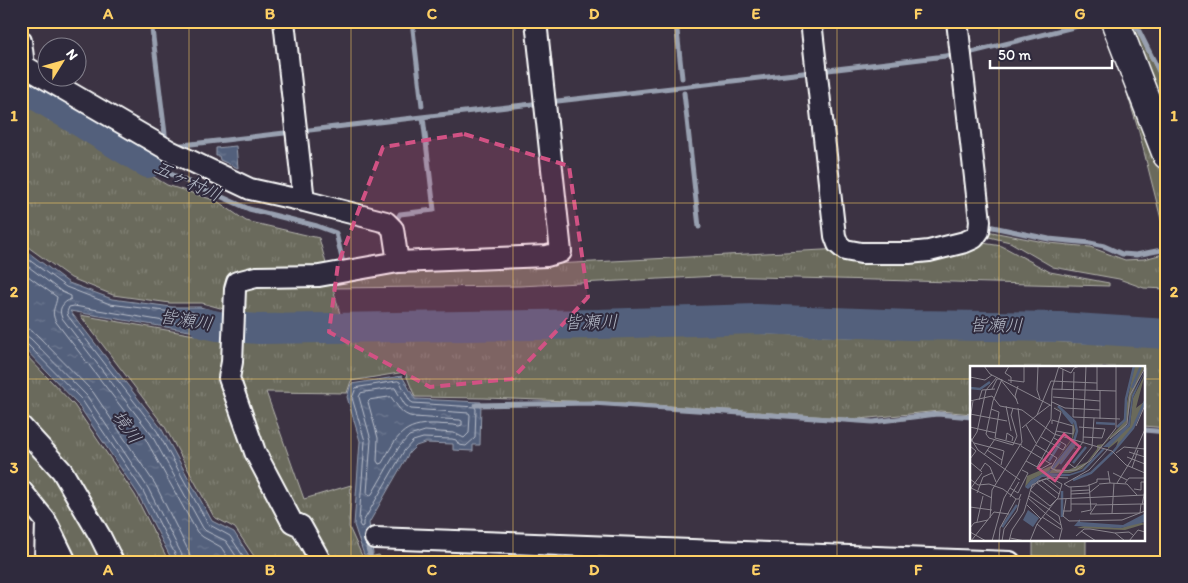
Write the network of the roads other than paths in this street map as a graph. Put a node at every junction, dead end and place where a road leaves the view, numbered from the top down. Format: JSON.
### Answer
{"nodes":[{"id":1,"x":284,"y":21,"type":"edge"},
{"id":2,"x":536,"y":21,"type":"edge"},
{"id":3,"x":811,"y":21,"type":"edge"},
{"id":4,"x":957,"y":21,"type":"edge"},
{"id":5,"x":1115,"y":21,"type":"edge"},
{"id":6,"x":21,"y":41,"type":"edge"},
{"id":7,"x":23,"y":65,"type":"edge"},
{"id":8,"x":1167,"y":155,"type":"edge"},
{"id":9,"x":304,"y":201,"type":"junction"},
{"id":10,"x":398,"y":262,"type":"junction"},
{"id":11,"x":21,"y":426,"type":"edge"},
{"id":12,"x":21,"y":490,"type":"edge"},
{"id":13,"x":46,"y":521,"type":"junction"},
{"id":14,"x":375,"y":538,"type":"dead end"},
{"id":15,"x":629,"y":555,"type":"edge"},
{"id":16,"x":46,"y":562,"type":"edge"},
{"id":17,"x":66,"y":562,"type":"edge"},
{"id":18,"x":113,"y":562,"type":"edge"},
{"id":19,"x":321,"y":562,"type":"edge"},
{"id":20,"x":1010,"y":562,"type":"edge"}],
"edges":[{"from":1,"to":9,"type":"street"},
{"from":2,"to":10,"type":"street"},
{"from":3,"to":4,"type":"street"},
{"from":5,"to":8,"type":"main road"},
{"from":6,"to":7,"type":"street"},
{"from":7,"to":9,"type":"street"},
{"from":9,"to":10,"type":"street"},
{"from":10,"to":19,"type":"street"},
{"from":11,"to":18,"type":"street"},
{"from":12,"to":13,"type":"street"},
{"from":13,"to":16,"type":"street"},
{"from":13,"to":17,"type":"street"},
{"from":14,"to":15,"type":"street"},
{"from":15,"to":20,"type":"street"}]}
